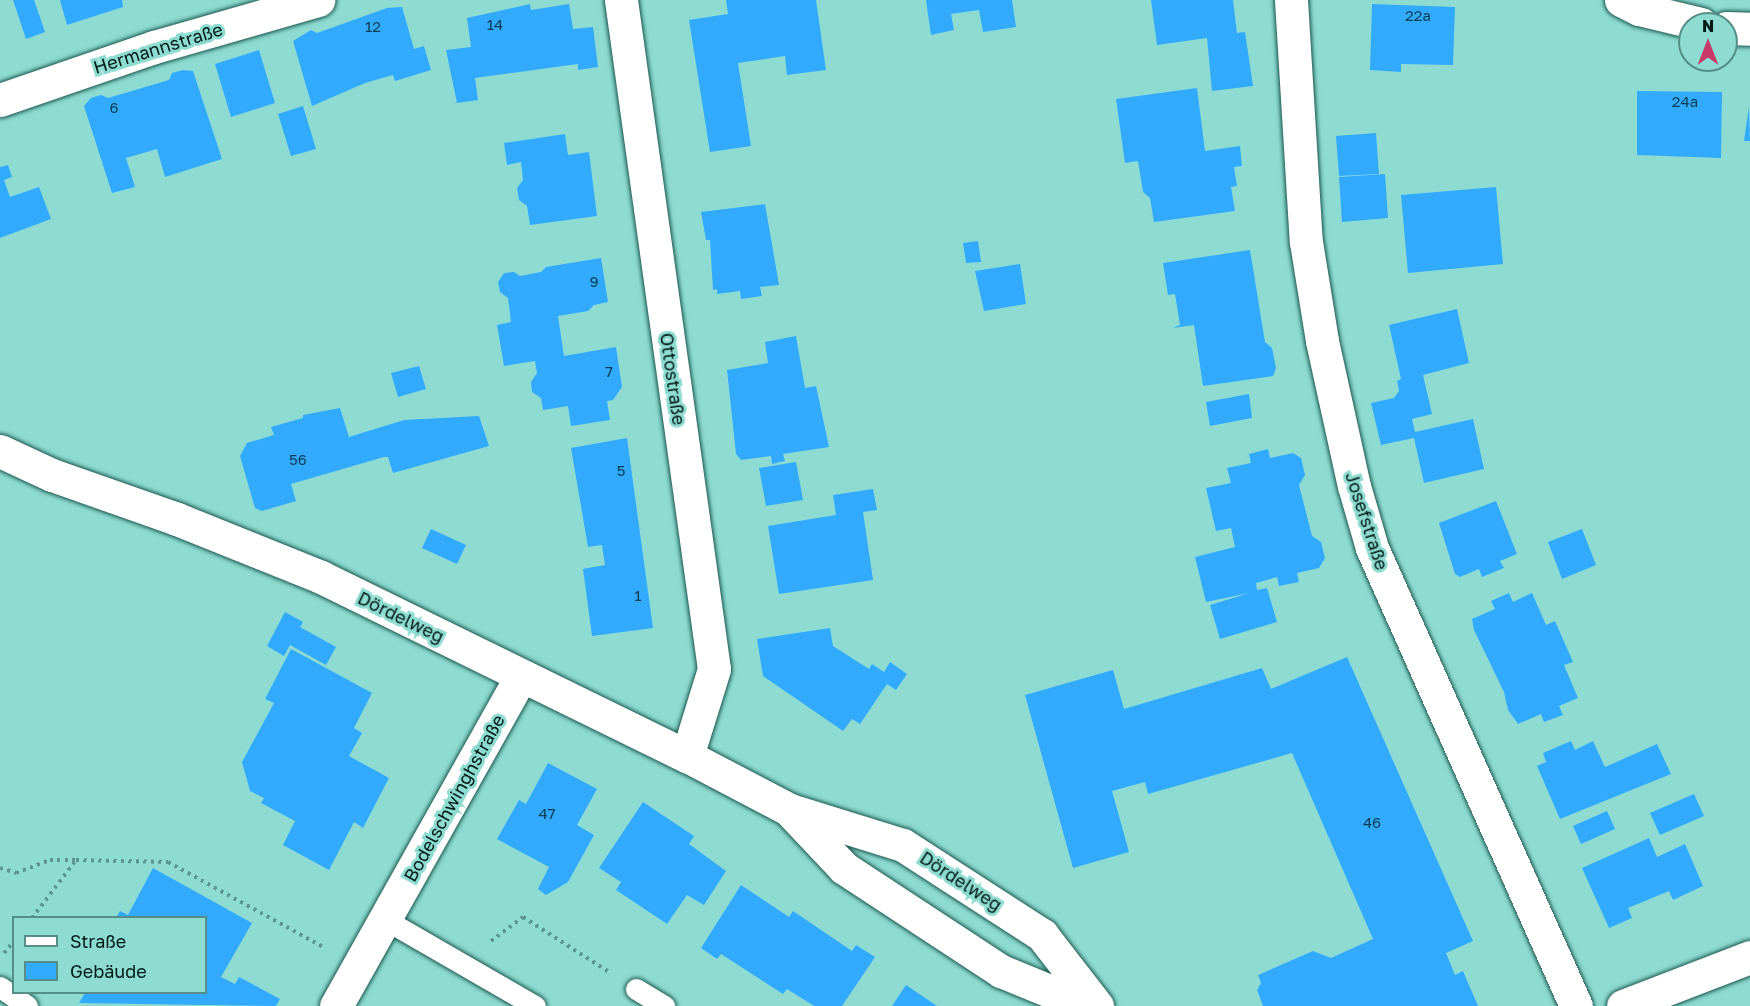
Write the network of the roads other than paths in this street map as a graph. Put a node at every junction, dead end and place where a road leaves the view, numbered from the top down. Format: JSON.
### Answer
{"nodes":[{"id":1,"x":318,"y":0,"type":"edge"},
{"id":2,"x":621,"y":0,"type":"edge"},
{"id":3,"x":1291,"y":0,"type":"edge"},
{"id":4,"x":1621,"y":0,"type":"edge"},
{"id":5,"x":1678,"y":18,"type":"edge"},
{"id":6,"x":0,"y":100,"type":"edge"},
{"id":7,"x":0,"y":451,"type":"edge"},
{"id":8,"x":521,"y":676,"type":"junction"},
{"id":9,"x":687,"y":756,"type":"junction"},
{"id":10,"x":790,"y":810,"type":"junction"},
{"id":11,"x":386,"y":920,"type":"junction"},
{"id":12,"x":1750,"y":957,"type":"edge"},
{"id":13,"x":0,"y":987,"type":"edge"},
{"id":14,"x":636,"y":989,"type":"road end"},
{"id":15,"x":27,"y":1006,"type":"edge"},
{"id":16,"x":336,"y":1006,"type":"edge"},
{"id":17,"x":535,"y":1006,"type":"edge"},
{"id":18,"x":664,"y":1006,"type":"edge"},
{"id":19,"x":1086,"y":1006,"type":"edge"},
{"id":20,"x":1097,"y":1006,"type":"edge"},
{"id":21,"x":1576,"y":1006,"type":"edge"},
{"id":22,"x":1623,"y":1006,"type":"edge"}],
"edges":[{"from":1,"to":6,"type":"street","name":"Hermannstraße"},
{"from":2,"to":9,"type":"street","name":"Ottostraße"},
{"from":3,"to":21,"type":"street","name":"Josefstraße"},
{"from":4,"to":5,"type":"street"},
{"from":7,"to":8,"type":"street","name":"Dördelweg"},
{"from":8,"to":9,"type":"street","name":"Dördelweg"},
{"from":8,"to":11,"type":"street","name":"Bodelschwinghstraße"},
{"from":9,"to":10,"type":"street","name":"Dördelweg"},
{"from":10,"to":19,"type":"street","name":"Dördelweg"},
{"from":10,"to":20,"type":"street","name":"Dördelweg"},
{"from":11,"to":16,"type":"street","name":"Bodelschwinghstraße"},
{"from":11,"to":17,"type":"lane"},
{"from":12,"to":22,"type":"street"},
{"from":13,"to":15,"type":"lane"},
{"from":14,"to":18,"type":"lane"}]}
